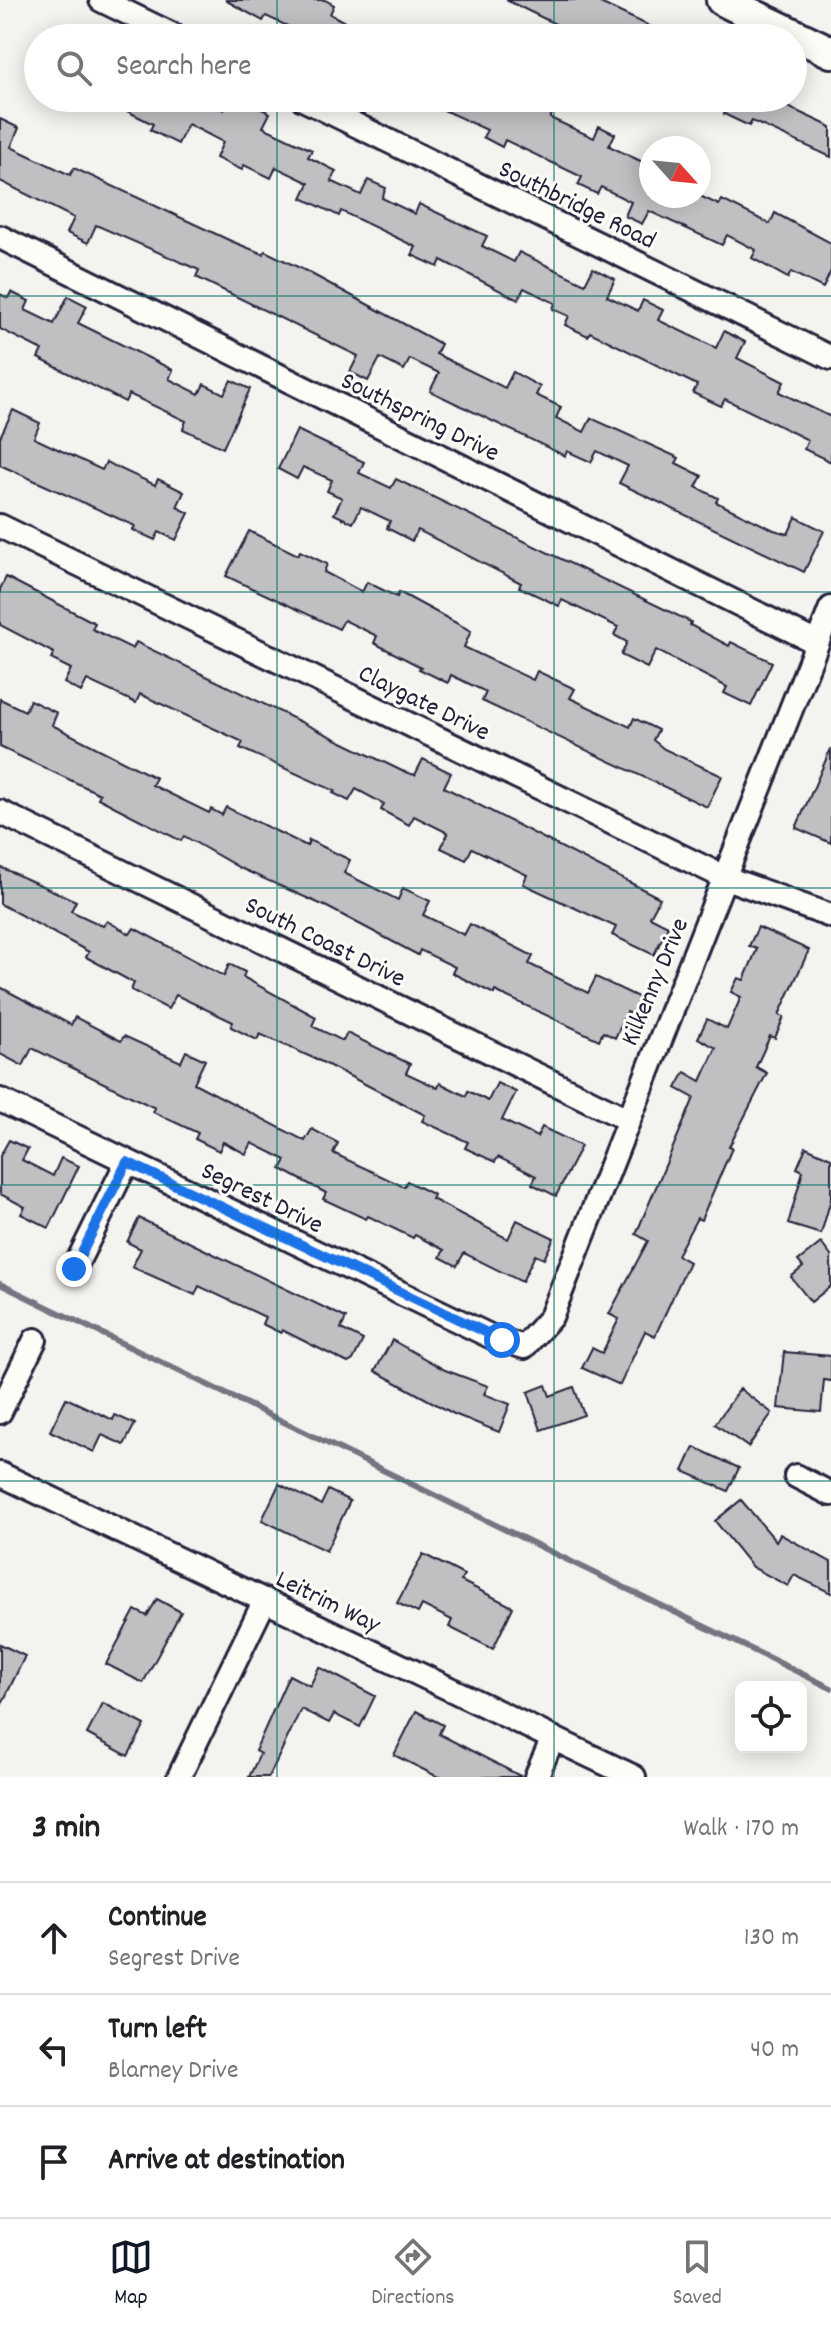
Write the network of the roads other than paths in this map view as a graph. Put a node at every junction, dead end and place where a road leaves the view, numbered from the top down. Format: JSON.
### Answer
{"nodes":[{"id":1,"x":101,"y":0,"type":"edge"},
{"id":2,"x":722,"y":0,"type":"edge"},
{"id":3,"x":150,"y":24,"type":"edge"},
{"id":4,"x":772,"y":24,"type":"edge"},
{"id":5,"x":807,"y":41,"type":"edge"},
{"id":6,"x":831,"y":52,"type":"edge"},
{"id":7,"x":330,"y":112,"type":"edge"},
{"id":8,"x":0,"y":237,"type":"edge"},
{"id":9,"x":831,"y":358,"type":"edge"},
{"id":10,"x":0,"y":526,"type":"edge"},
{"id":11,"x":831,"y":608,"type":"edge"},
{"id":12,"x":817,"y":643,"type":"junction"},
{"id":13,"x":0,"y":812,"type":"edge"},
{"id":14,"x":726,"y":878,"type":"junction"},
{"id":15,"x":831,"y":916,"type":"edge"},
{"id":16,"x":0,"y":1100,"type":"edge"},
{"id":17,"x":627,"y":1119,"type":"junction"},
{"id":18,"x":127,"y":1162,"type":"junction"},
{"id":19,"x":74,"y":1269,"type":"dead end"},
{"id":20,"x":35,"y":1340,"type":"dead end"},
{"id":21,"x":502,"y":1340,"type":"joint"},
{"id":22,"x":0,"y":1412,"type":"edge"},
{"id":23,"x":0,"y":1474,"type":"edge"},
{"id":24,"x":796,"y":1476,"type":"dead end"},
{"id":25,"x":831,"y":1494,"type":"edge"},
{"id":26,"x":265,"y":1600,"type":"junction"},
{"id":27,"x":553,"y":1738,"type":"junction"},
{"id":28,"x":179,"y":1777,"type":"edge"},
{"id":29,"x":536,"y":1777,"type":"edge"},
{"id":30,"x":634,"y":1777,"type":"edge"}],
"edges":[{"from":1,"to":3,"type":"street"},
{"from":2,"to":4,"type":"main road"},
{"from":5,"to":6,"type":"main road"},
{"from":7,"to":9,"type":"street","name":"Southbridge Road"},
{"from":8,"to":12,"type":"street","name":"Southspring Drive"},
{"from":10,"to":14,"type":"street","name":"Claygate Drive"},
{"from":11,"to":12,"type":"street","name":"Kilkenny Drive"},
{"from":12,"to":14,"type":"street","name":"Kilkenny Drive"},
{"from":13,"to":17,"type":"street","name":"South Coast Drive"},
{"from":14,"to":15,"type":"street","name":"Claygate Drive"},
{"from":14,"to":17,"type":"street","name":"Kilkenny Drive"},
{"from":16,"to":18,"type":"street","name":"Segrest Drive"},
{"from":17,"to":21,"type":"street","name":"Kilkenny Drive"},
{"from":18,"to":19,"type":"street"},
{"from":18,"to":21,"type":"street","name":"Segrest Drive"},
{"from":20,"to":22,"type":"street"},
{"from":23,"to":26,"type":"street","name":"Leitrim Way"},
{"from":24,"to":25,"type":"street"},
{"from":26,"to":27,"type":"street","name":"Leitrim Way"},
{"from":26,"to":28,"type":"street"},
{"from":27,"to":29,"type":"street"},
{"from":27,"to":30,"type":"street","name":"Leitrim Way"}]}
